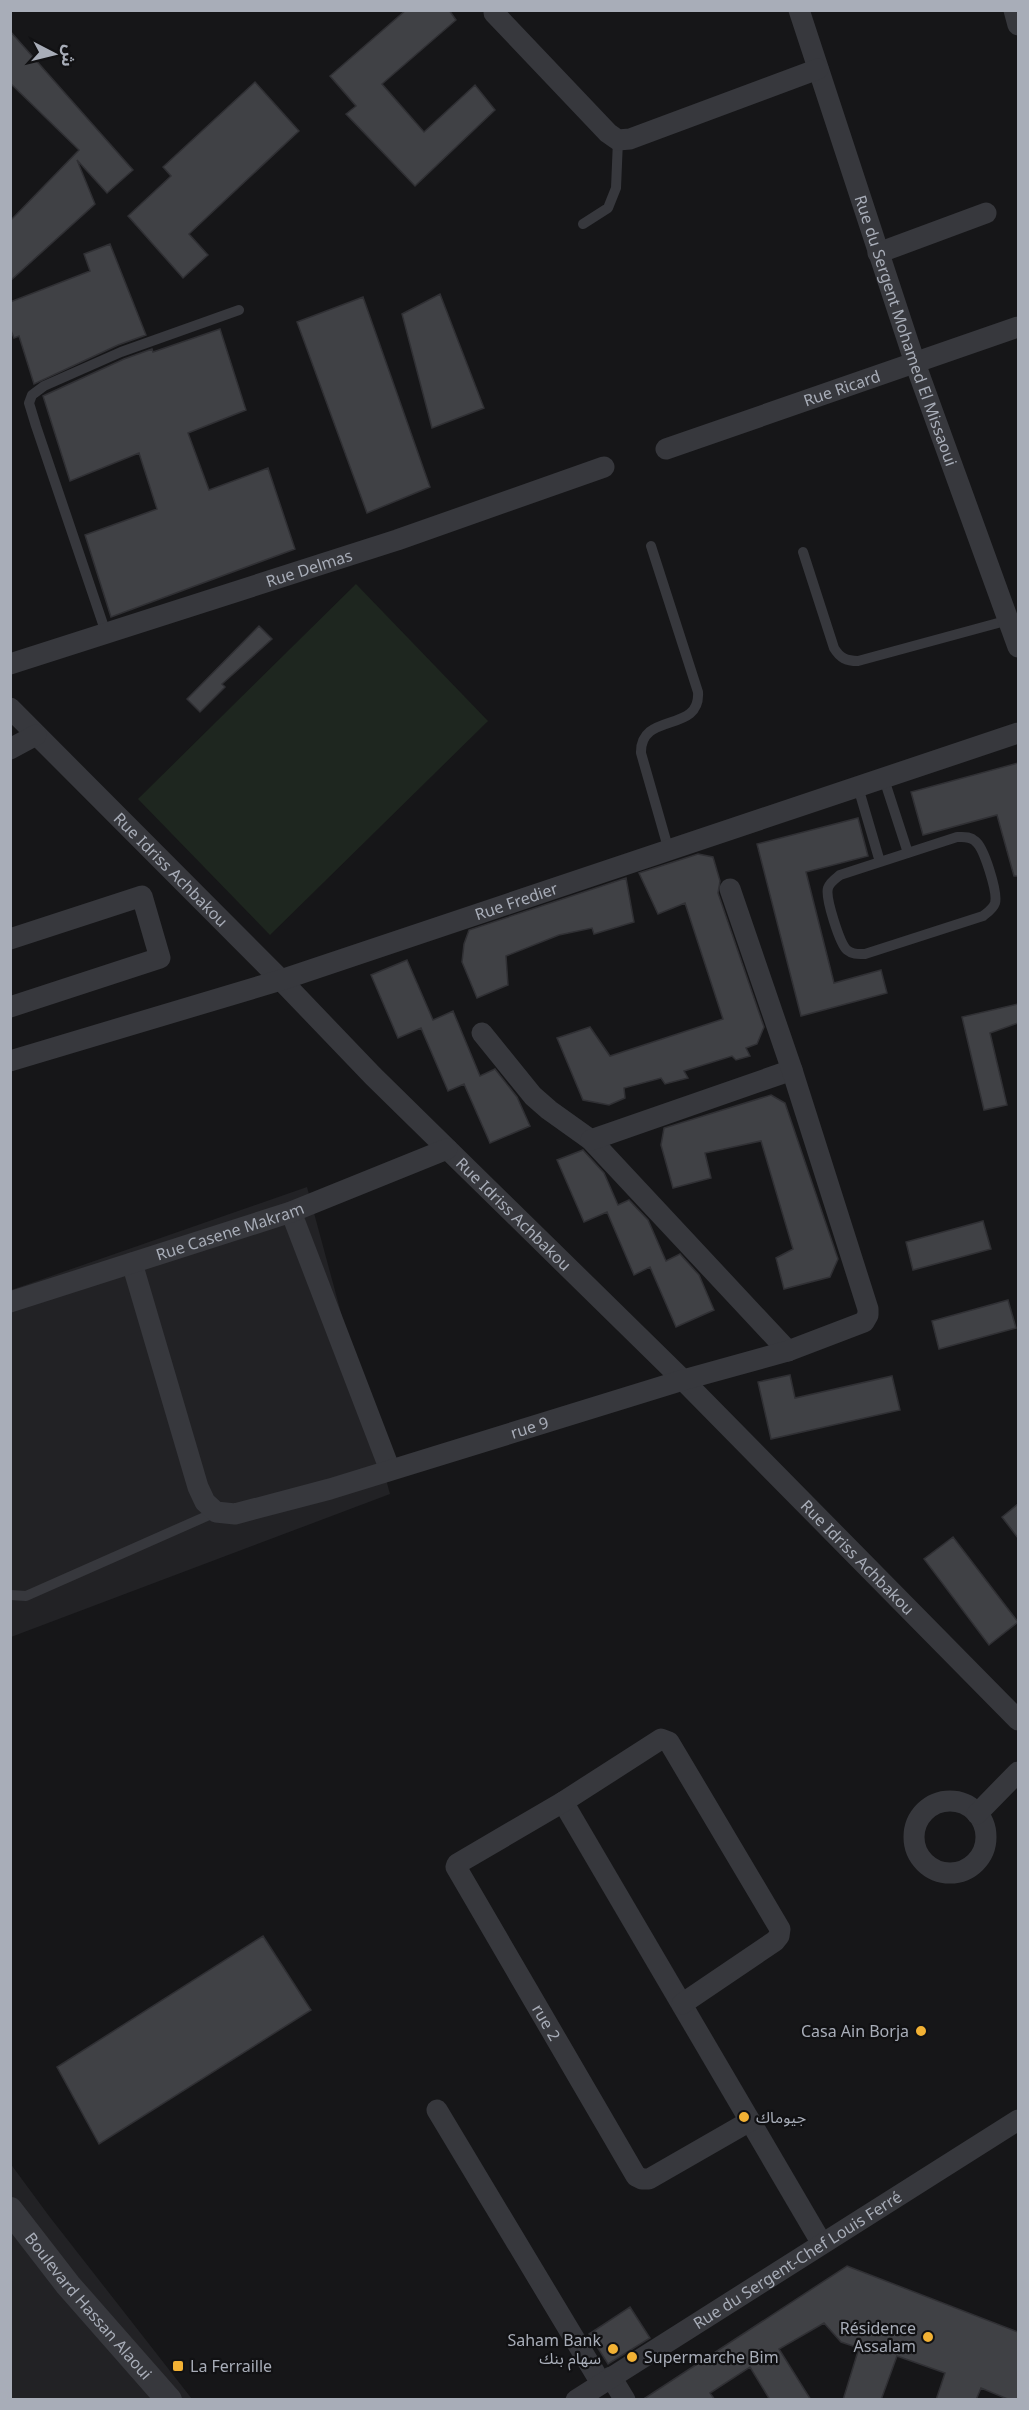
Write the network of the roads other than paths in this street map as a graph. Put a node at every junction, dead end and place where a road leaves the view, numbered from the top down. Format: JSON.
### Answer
{"nodes":[{"id":1,"x":799,"y":10,"type":"edge"},
{"id":2,"x":1014,"y":10,"type":"edge"},
{"id":3,"x":494,"y":13,"type":"dead end"},
{"id":4,"x":1018,"y":25,"type":"edge"},
{"id":5,"x":818,"y":69,"type":"junction"},
{"id":6,"x":618,"y":140,"type":"junction"},
{"id":7,"x":986,"y":213,"type":"dead end"},
{"id":8,"x":583,"y":224,"type":"dead end"},
{"id":9,"x":879,"y":254,"type":"junction"},
{"id":10,"x":239,"y":310,"type":"dead end"},
{"id":11,"x":1018,"y":327,"type":"edge"},
{"id":12,"x":915,"y":363,"type":"junction"},
{"id":13,"x":666,"y":449,"type":"dead end"},
{"id":14,"x":604,"y":467,"type":"dead end"},
{"id":15,"x":651,"y":546,"type":"dead end"},
{"id":16,"x":803,"y":552,"type":"dead end"},
{"id":17,"x":1009,"y":620,"type":"junction"},
{"id":18,"x":106,"y":633,"type":"junction"},
{"id":19,"x":1018,"y":647,"type":"edge"},
{"id":20,"x":10,"y":664,"type":"edge"},
{"id":21,"x":10,"y":708,"type":"edge"},
{"id":22,"x":1018,"y":733,"type":"edge"},
{"id":23,"x":36,"y":735,"type":"junction"},
{"id":24,"x":10,"y":749,"type":"edge"},
{"id":25,"x":884,"y":778,"type":"junction"},
{"id":26,"x":858,"y":787,"type":"junction"},
{"id":27,"x":669,"y":851,"type":"junction"},
{"id":28,"x":908,"y":853,"type":"junction"},
{"id":29,"x":880,"y":862,"type":"junction"},
{"id":30,"x":730,"y":889,"type":"dead end"},
{"id":31,"x":10,"y":939,"type":"edge"},
{"id":32,"x":281,"y":980,"type":"junction"},
{"id":33,"x":10,"y":1007,"type":"edge"},
{"id":34,"x":482,"y":1033,"type":"dead end"},
{"id":35,"x":10,"y":1061,"type":"edge"},
{"id":36,"x":792,"y":1070,"type":"junction"},
{"id":37,"x":591,"y":1140,"type":"junction"},
{"id":38,"x":447,"y":1149,"type":"junction"},
{"id":39,"x":291,"y":1212,"type":"junction"},
{"id":40,"x":132,"y":1263,"type":"junction"},
{"id":41,"x":10,"y":1302,"type":"edge"},
{"id":42,"x":788,"y":1351,"type":"junction"},
{"id":43,"x":683,"y":1380,"type":"junction"},
{"id":44,"x":390,"y":1470,"type":"junction"},
{"id":45,"x":216,"y":1512,"type":"junction"},
{"id":46,"x":10,"y":1595,"type":"edge"},
{"id":47,"x":1018,"y":1720,"type":"edge"},
{"id":48,"x":1018,"y":1772,"type":"edge"},
{"id":49,"x":563,"y":1802,"type":"junction"},
{"id":50,"x":977,"y":1814,"type":"dead end"},
{"id":51,"x":682,"y":2004,"type":"junction"},
{"id":52,"x":437,"y":2110,"type":"dead end"},
{"id":53,"x":1018,"y":2120,"type":"edge"},
{"id":54,"x":750,"y":2121,"type":"junction"},
{"id":55,"x":10,"y":2210,"type":"edge"},
{"id":56,"x":821,"y":2242,"type":"junction"},
{"id":57,"x":606,"y":2380,"type":"junction"},
{"id":58,"x":169,"y":2400,"type":"edge"},
{"id":59,"x":576,"y":2400,"type":"edge"},
{"id":60,"x":625,"y":2400,"type":"edge"}],
"edges":[{"from":1,"to":5,"type":"street","name":"Rue du Sergent Mohamed El Missaoui"},
{"from":2,"to":4,"type":"street"},
{"from":3,"to":6,"type":"street"},
{"from":5,"to":6,"type":"street"},
{"from":5,"to":9,"type":"street","name":"Rue du Sergent Mohamed El Missaoui"},
{"from":6,"to":8,"type":"lane"},
{"from":7,"to":9,"type":"street"},
{"from":9,"to":12,"type":"street","name":"Rue du Sergent Mohamed El Missaoui"},
{"from":10,"to":18,"type":"lane"},
{"from":11,"to":12,"type":"street","name":"Rue Ricard"},
{"from":12,"to":13,"type":"street","name":"Rue Ricard"},
{"from":12,"to":17,"type":"street","name":"Rue du Sergent Mohamed El Missaoui"},
{"from":14,"to":18,"type":"street","name":"Rue Delmas"},
{"from":15,"to":27,"type":"lane"},
{"from":16,"to":17,"type":"lane"},
{"from":17,"to":19,"type":"street","name":"Rue du Sergent Mohamed El Missaoui"},
{"from":18,"to":20,"type":"street","name":"Rue Delmas"},
{"from":21,"to":23,"type":"street","name":"Rue Idriss Achbakou"},
{"from":22,"to":25,"type":"street","name":"Rue Fredier"},
{"from":23,"to":24,"type":"street"},
{"from":23,"to":32,"type":"street","name":"Rue Idriss Achbakou"},
{"from":25,"to":26,"type":"street","name":"Rue Fredier"},
{"from":25,"to":28,"type":"lane"},
{"from":26,"to":27,"type":"street","name":"Rue Fredier"},
{"from":26,"to":29,"type":"lane"},
{"from":27,"to":32,"type":"street","name":"Rue Fredier"},
{"from":28,"to":29,"type":"lane"},
{"from":28,"to":29,"type":"lane"},
{"from":30,"to":36,"type":"street"},
{"from":31,"to":33,"type":"street"},
{"from":32,"to":35,"type":"street","name":"Rue Fredier"},
{"from":32,"to":38,"type":"street","name":"Rue Idriss Achbakou"},
{"from":34,"to":37,"type":"street"},
{"from":36,"to":37,"type":"street"},
{"from":36,"to":42,"type":"street","name":"rue 9"},
{"from":37,"to":42,"type":"street"},
{"from":38,"to":39,"type":"street","name":"Rue Casene Makram"},
{"from":38,"to":43,"type":"street","name":"Rue Idriss Achbakou"},
{"from":39,"to":40,"type":"street","name":"Rue Casene Makram"},
{"from":39,"to":44,"type":"street"},
{"from":40,"to":41,"type":"street","name":"Rue Casene Makram"},
{"from":40,"to":45,"type":"street"},
{"from":42,"to":43,"type":"street","name":"rue 9"},
{"from":43,"to":44,"type":"street","name":"rue 9"},
{"from":43,"to":47,"type":"street","name":"Rue Idriss Achbakou"},
{"from":44,"to":45,"type":"street","name":"rue 9"},
{"from":45,"to":46,"type":"lane"},
{"from":48,"to":50,"type":"street"},
{"from":49,"to":51,"type":"street"},
{"from":49,"to":51,"type":"street"},
{"from":49,"to":54,"type":"street","name":"rue 2"},
{"from":51,"to":54,"type":"street"},
{"from":52,"to":57,"type":"street"},
{"from":53,"to":56,"type":"street","name":"Rue du Sergent-Chef Louis Ferré"},
{"from":54,"to":56,"type":"street"},
{"from":55,"to":58,"type":"street","name":"Boulevard Hassan Alaoui"},
{"from":56,"to":57,"type":"street","name":"Rue du Sergent-Chef Louis Ferré"},
{"from":57,"to":59,"type":"street","name":"Rue du Sergent-Chef Louis Ferré"},
{"from":57,"to":60,"type":"street"}]}
